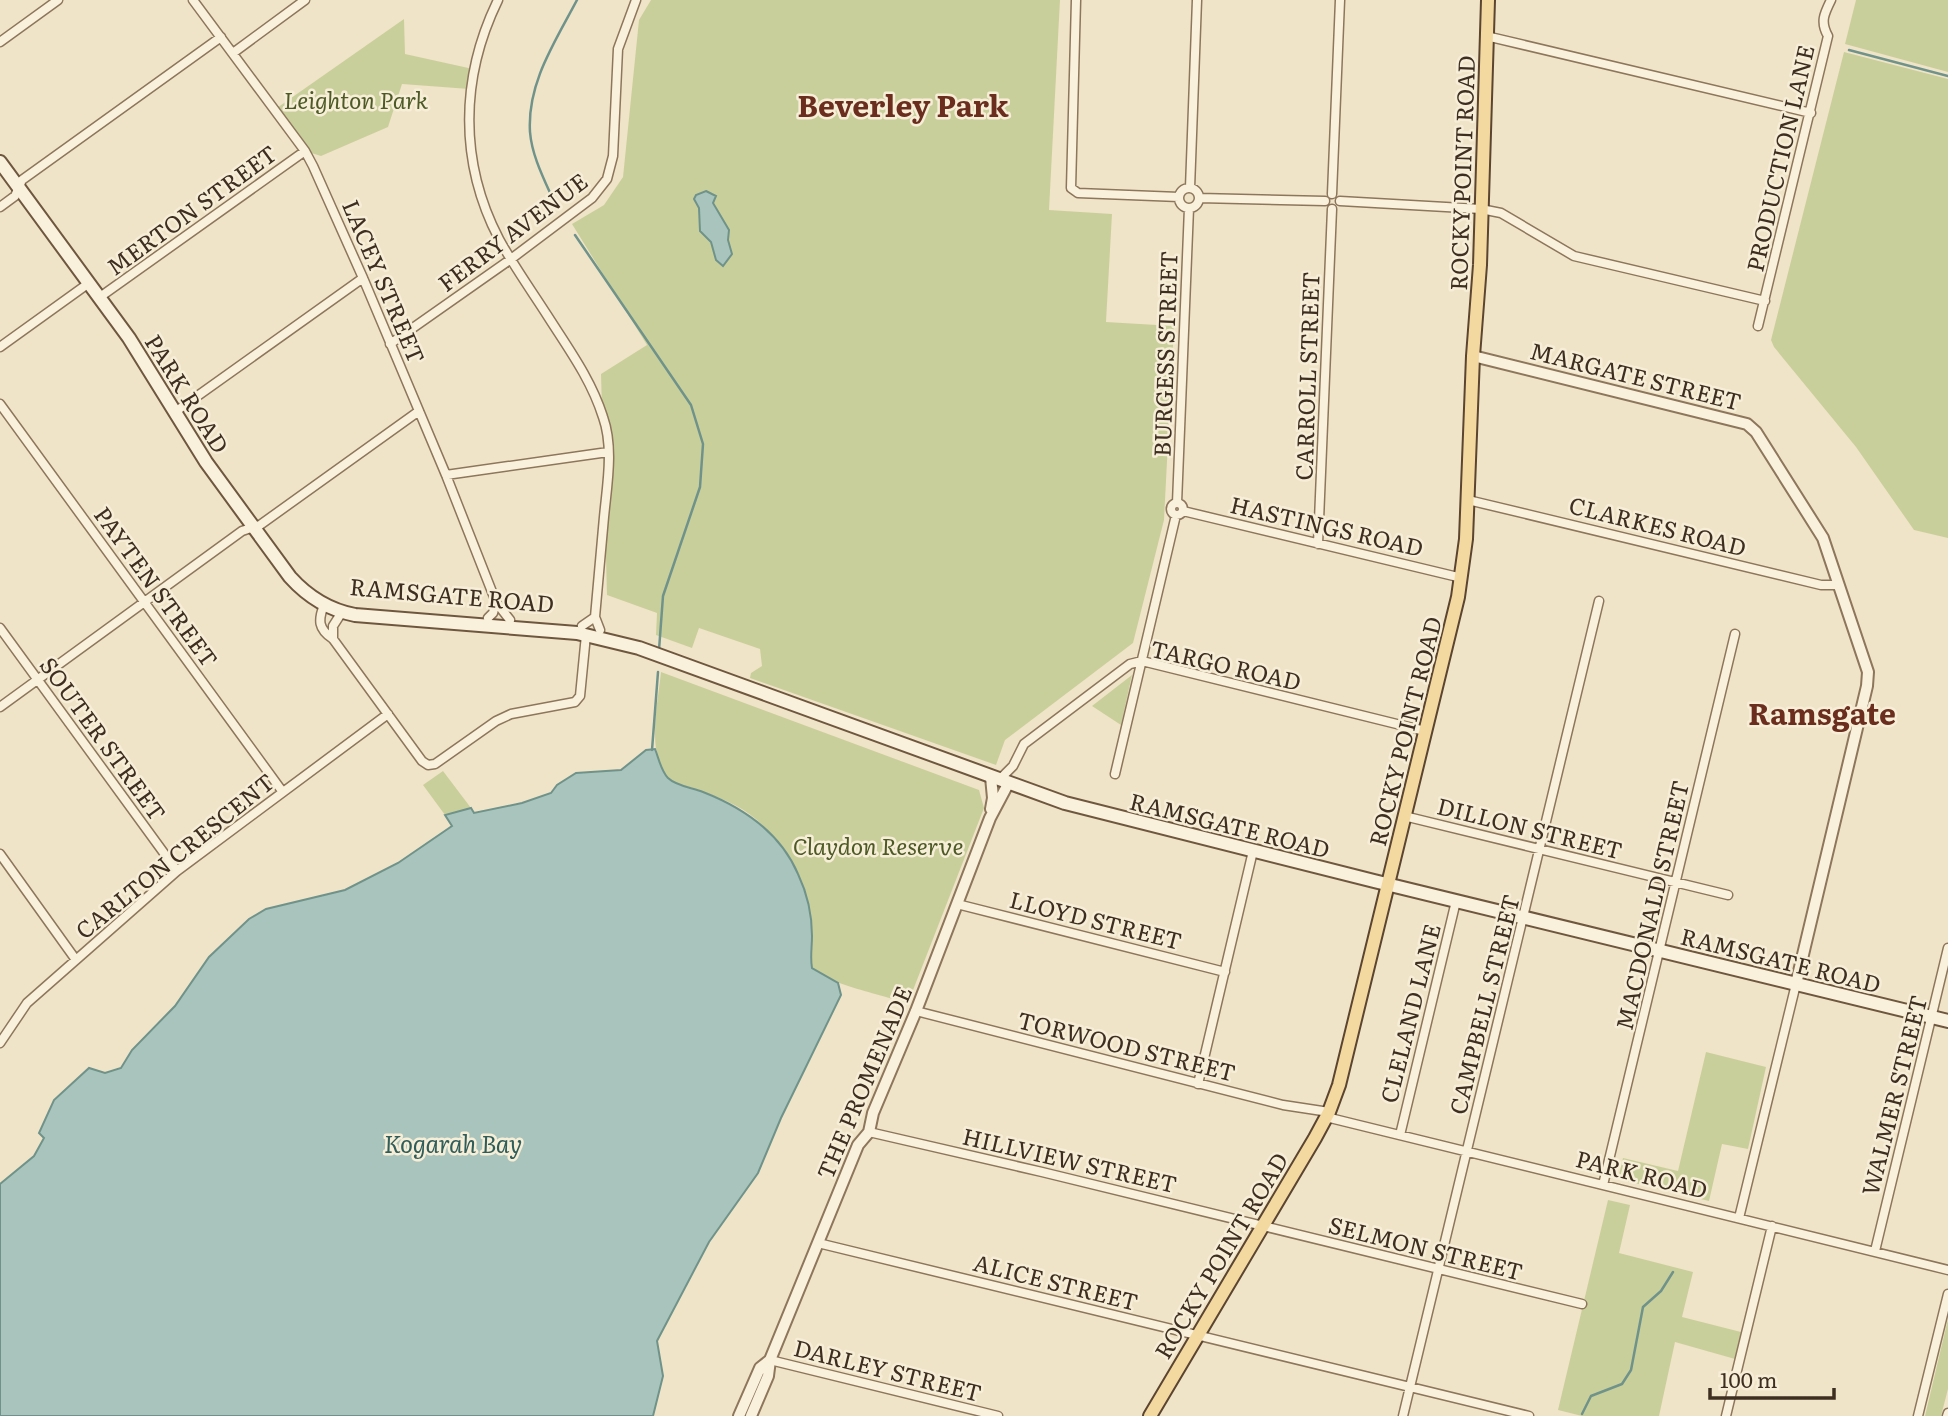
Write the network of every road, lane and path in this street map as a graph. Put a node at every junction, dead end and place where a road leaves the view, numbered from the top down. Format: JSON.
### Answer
{"nodes":[{"id":1,"x":58,"y":0,"type":"edge"},
{"id":2,"x":193,"y":0,"type":"edge"},
{"id":3,"x":305,"y":0,"type":"edge"},
{"id":4,"x":498,"y":0,"type":"edge"},
{"id":5,"x":1076,"y":0,"type":"edge"},
{"id":6,"x":1197,"y":0,"type":"edge"},
{"id":7,"x":1340,"y":0,"type":"edge"},
{"id":8,"x":1488,"y":0,"type":"edge"},
{"id":9,"x":1831,"y":0,"type":"edge"},
{"id":10,"x":632,"y":2,"type":"edge"},
{"id":11,"x":1486,"y":36,"type":"junction"},
{"id":12,"x":221,"y":37,"type":"junction"},
{"id":13,"x":0,"y":42,"type":"edge"},
{"id":14,"x":233,"y":53,"type":"junction"},
{"id":15,"x":1811,"y":113,"type":"junction"},
{"id":16,"x":305,"y":151,"type":"junction"},
{"id":17,"x":0,"y":162,"type":"edge"},
{"id":18,"x":19,"y":188,"type":"junction"},
{"id":19,"x":1189,"y":188,"type":"junction"},
{"id":20,"x":1332,"y":194,"type":"junction"},
{"id":21,"x":1179,"y":197,"type":"junction"},
{"id":22,"x":1199,"y":198,"type":"junction"},
{"id":23,"x":1325,"y":201,"type":"junction"},
{"id":24,"x":1340,"y":201,"type":"junction"},
{"id":25,"x":0,"y":207,"type":"edge"},
{"id":26,"x":1189,"y":208,"type":"junction"},
{"id":27,"x":1332,"y":209,"type":"junction"},
{"id":28,"x":1481,"y":209,"type":"junction"},
{"id":29,"x":511,"y":259,"type":"junction"},
{"id":30,"x":363,"y":278,"type":"junction"},
{"id":31,"x":89,"y":283,"type":"junction"},
{"id":32,"x":100,"y":297,"type":"junction"},
{"id":33,"x":1765,"y":301,"type":"junction"},
{"id":34,"x":1758,"y":327,"type":"dead end"},
{"id":35,"x":390,"y":344,"type":"junction"},
{"id":36,"x":0,"y":347,"type":"edge"},
{"id":37,"x":1474,"y":356,"type":"junction"},
{"id":38,"x":0,"y":404,"type":"edge"},
{"id":39,"x":419,"y":411,"type":"junction"},
{"id":40,"x":175,"y":412,"type":"junction"},
{"id":41,"x":608,"y":452,"type":"junction"},
{"id":42,"x":446,"y":475,"type":"junction"},
{"id":43,"x":1468,"y":500,"type":"junction"},
{"id":44,"x":1180,"y":513,"type":"junction"},
{"id":45,"x":253,"y":527,"type":"junction"},
{"id":46,"x":1318,"y":544,"type":"junction"},
{"id":47,"x":1462,"y":578,"type":"junction"},
{"id":48,"x":1839,"y":585,"type":"junction"},
{"id":49,"x":144,"y":601,"type":"junction"},
{"id":50,"x":1599,"y":601,"type":"dead end"},
{"id":51,"x":496,"y":603,"type":"junction"},
{"id":52,"x":324,"y":605,"type":"junction"},
{"id":53,"x":342,"y":612,"type":"junction"},
{"id":54,"x":595,"y":617,"type":"junction"},
{"id":55,"x":488,"y":618,"type":"junction"},
{"id":56,"x":510,"y":620,"type":"junction"},
{"id":57,"x":0,"y":628,"type":"edge"},
{"id":58,"x":584,"y":631,"type":"junction"},
{"id":59,"x":600,"y":631,"type":"junction"},
{"id":60,"x":1735,"y":634,"type":"dead end"},
{"id":61,"x":333,"y":639,"type":"junction"},
{"id":62,"x":651,"y":653,"type":"junction"},
{"id":63,"x":1142,"y":661,"type":"junction"},
{"id":64,"x":36,"y":680,"type":"junction"},
{"id":65,"x":0,"y":707,"type":"edge"},
{"id":66,"x":388,"y":714,"type":"junction"},
{"id":67,"x":1425,"y":731,"type":"junction"},
{"id":68,"x":1013,"y":765,"type":"junction"},
{"id":69,"x":1115,"y":774,"type":"dead end"},
{"id":70,"x":1003,"y":782,"type":"junction"},
{"id":71,"x":282,"y":791,"type":"junction"},
{"id":72,"x":1404,"y":816,"type":"junction"},
{"id":73,"x":990,"y":818,"type":"junction"},
{"id":74,"x":1541,"y":849,"type":"junction"},
{"id":75,"x":1253,"y":851,"type":"junction"},
{"id":76,"x":0,"y":854,"type":"edge"},
{"id":77,"x":177,"y":871,"type":"junction"},
{"id":78,"x":1676,"y":882,"type":"junction"},
{"id":79,"x":1388,"y":884,"type":"junction"},
{"id":80,"x":1728,"y":895,"type":"dead end"},
{"id":81,"x":1456,"y":901,"type":"junction"},
{"id":82,"x":957,"y":904,"type":"junction"},
{"id":83,"x":1524,"y":917,"type":"junction"},
{"id":84,"x":1948,"y":948,"type":"edge"},
{"id":85,"x":1660,"y":951,"type":"junction"},
{"id":86,"x":76,"y":960,"type":"junction"},
{"id":87,"x":1225,"y":972,"type":"junction"},
{"id":88,"x":1796,"y":984,"type":"junction"},
{"id":89,"x":916,"y":1011,"type":"junction"},
{"id":90,"x":1931,"y":1017,"type":"junction"},
{"id":91,"x":1948,"y":1021,"type":"edge"},
{"id":92,"x":0,"y":1043,"type":"edge"},
{"id":93,"x":1198,"y":1083,"type":"junction"},
{"id":94,"x":1328,"y":1114,"type":"junction"},
{"id":95,"x":869,"y":1132,"type":"junction"},
{"id":96,"x":1400,"y":1135,"type":"junction"},
{"id":97,"x":1467,"y":1152,"type":"junction"},
{"id":98,"x":1603,"y":1185,"type":"junction"},
{"id":99,"x":1739,"y":1218,"type":"junction"},
{"id":100,"x":1262,"y":1226,"type":"junction"},
{"id":101,"x":1772,"y":1226,"type":"junction"},
{"id":102,"x":818,"y":1243,"type":"junction"},
{"id":103,"x":1875,"y":1251,"type":"junction"},
{"id":104,"x":1439,"y":1269,"type":"junction"},
{"id":105,"x":1948,"y":1270,"type":"edge"},
{"id":106,"x":1948,"y":1294,"type":"edge"},
{"id":107,"x":1582,"y":1304,"type":"dead end"},
{"id":108,"x":1197,"y":1335,"type":"junction"},
{"id":109,"x":770,"y":1360,"type":"junction"},
{"id":110,"x":1410,"y":1387,"type":"junction"},
{"id":111,"x":739,"y":1416,"type":"edge"},
{"id":112,"x":751,"y":1416,"type":"edge"},
{"id":113,"x":998,"y":1416,"type":"edge"},
{"id":114,"x":1150,"y":1416,"type":"edge"},
{"id":115,"x":1403,"y":1416,"type":"edge"},
{"id":116,"x":1529,"y":1416,"type":"edge"},
{"id":117,"x":1726,"y":1416,"type":"edge"},
{"id":118,"x":1918,"y":1416,"type":"edge"}],
"edges":[{"from":1,"to":13,"type":"street"},
{"from":2,"to":12,"type":"street","name":"LACEY STREET"},
{"from":3,"to":14,"type":"street"},
{"from":4,"to":29,"type":"street"},
{"from":5,"to":21,"type":"street"},
{"from":6,"to":19,"type":"street"},
{"from":7,"to":20,"type":"street"},
{"from":8,"to":11,"type":"main road","name":"ROCKY POINT ROAD"},
{"from":9,"to":15,"type":"street","name":"PRODUCTION LANE"},
{"from":10,"to":29,"type":"street","name":"FERRY AVENUE"},
{"from":11,"to":15,"type":"street"},
{"from":11,"to":28,"type":"main road","name":"ROCKY POINT ROAD"},
{"from":12,"to":14,"type":"street","name":"LACEY STREET"},
{"from":12,"to":18,"type":"street"},
{"from":14,"to":16,"type":"street","name":"LACEY STREET"},
{"from":15,"to":33,"type":"street","name":"PRODUCTION LANE"},
{"from":16,"to":30,"type":"street","name":"LACEY STREET"},
{"from":16,"to":32,"type":"street","name":"MERTON STREET"},
{"from":17,"to":18,"type":"main road","name":"PARK ROAD"},
{"from":18,"to":25,"type":"street"},
{"from":18,"to":31,"type":"main road","name":"PARK ROAD"},
{"from":19,"to":21,"type":"street"},
{"from":19,"to":22,"type":"street"},
{"from":20,"to":23,"type":"street"},
{"from":20,"to":24,"type":"street"},
{"from":21,"to":26,"type":"street"},
{"from":22,"to":23,"type":"street"},
{"from":22,"to":26,"type":"street"},
{"from":23,"to":27,"type":"street"},
{"from":24,"to":27,"type":"street"},
{"from":24,"to":28,"type":"street"},
{"from":26,"to":44,"type":"street","name":"BURGESS STREET"},
{"from":27,"to":46,"type":"street","name":"CARROLL STREET"},
{"from":28,"to":33,"type":"street"},
{"from":28,"to":37,"type":"main road","name":"ROCKY POINT ROAD"},
{"from":29,"to":35,"type":"street","name":"FERRY AVENUE"},
{"from":29,"to":41,"type":"street"},
{"from":30,"to":35,"type":"street","name":"LACEY STREET"},
{"from":30,"to":40,"type":"street"},
{"from":31,"to":32,"type":"main road","name":"PARK ROAD"},
{"from":31,"to":36,"type":"street"},
{"from":32,"to":40,"type":"main road","name":"PARK ROAD"},
{"from":33,"to":34,"type":"street","name":"PRODUCTION LANE"},
{"from":35,"to":39,"type":"street","name":"LACEY STREET"},
{"from":37,"to":43,"type":"main road","name":"ROCKY POINT ROAD"},
{"from":37,"to":48,"type":"street","name":"MARGATE STREET"},
{"from":38,"to":49,"type":"street","name":"PAYTEN STREET"},
{"from":39,"to":42,"type":"street","name":"LACEY STREET"},
{"from":39,"to":45,"type":"street"},
{"from":40,"to":45,"type":"main road","name":"PARK ROAD"},
{"from":41,"to":42,"type":"street"},
{"from":41,"to":54,"type":"street"},
{"from":42,"to":51,"type":"street","name":"LACEY STREET"},
{"from":43,"to":47,"type":"main road","name":"ROCKY POINT ROAD"},
{"from":43,"to":48,"type":"street","name":"CLARKES ROAD"},
{"from":44,"to":46,"type":"street","name":"HASTINGS ROAD"},
{"from":44,"to":63,"type":"street"},
{"from":45,"to":49,"type":"street"},
{"from":45,"to":52,"type":"main road","name":"PARK ROAD"},
{"from":46,"to":47,"type":"street","name":"HASTINGS ROAD"},
{"from":47,"to":67,"type":"main road","name":"ROCKY POINT ROAD"},
{"from":48,"to":88,"type":"street","name":"MARGATE STREET"},
{"from":49,"to":64,"type":"street"},
{"from":49,"to":71,"type":"street","name":"PAYTEN STREET"},
{"from":50,"to":74,"type":"street","name":"CAMPBELL STREET"},
{"from":51,"to":55,"type":"street"},
{"from":51,"to":56,"type":"street","name":"LACEY STREET"},
{"from":52,"to":53,"type":"main road","name":"RAMSGATE ROAD"},
{"from":52,"to":55,"type":"main road","name":"RAMSGATE ROAD"},
{"from":52,"to":61,"type":"street"},
{"from":53,"to":58,"type":"main road","name":"RAMSGATE ROAD"},
{"from":53,"to":61,"type":"street"},
{"from":54,"to":58,"type":"street"},
{"from":54,"to":59,"type":"street"},
{"from":55,"to":56,"type":"main road","name":"RAMSGATE ROAD"},
{"from":56,"to":58,"type":"main road","name":"RAMSGATE ROAD"},
{"from":57,"to":64,"type":"street","name":"SOUTER STREET"},
{"from":58,"to":59,"type":"main road","name":"RAMSGATE ROAD"},
{"from":58,"to":62,"type":"main road","name":"RAMSGATE ROAD"},
{"from":58,"to":66,"type":"street"},
{"from":59,"to":62,"type":"main road","name":"RAMSGATE ROAD"},
{"from":60,"to":78,"type":"street","name":"MACDONALD STREET"},
{"from":61,"to":66,"type":"street"},
{"from":62,"to":70,"type":"main road","name":"RAMSGATE ROAD"},
{"from":63,"to":67,"type":"street","name":"TARGO ROAD"},
{"from":63,"to":68,"type":"street","name":"TARGO ROAD"},
{"from":63,"to":69,"type":"street"},
{"from":64,"to":65,"type":"street"},
{"from":64,"to":77,"type":"street","name":"SOUTER STREET"},
{"from":66,"to":71,"type":"street","name":"CARLTON CRESCENT"},
{"from":67,"to":72,"type":"main road","name":"ROCKY POINT ROAD"},
{"from":68,"to":70,"type":"street"},
{"from":68,"to":70,"type":"street","name":"TARGO ROAD"},
{"from":70,"to":73,"type":"street","name":"THE PROMENADE"},
{"from":70,"to":73,"type":"street","name":"THE PROMENADE"},
{"from":70,"to":75,"type":"main road","name":"RAMSGATE ROAD"},
{"from":71,"to":77,"type":"street","name":"CARLTON CRESCENT"},
{"from":72,"to":74,"type":"street","name":"DILLON STREET"},
{"from":72,"to":79,"type":"main road","name":"ROCKY POINT ROAD"},
{"from":73,"to":82,"type":"street","name":"THE PROMENADE"},
{"from":74,"to":78,"type":"street","name":"DILLON STREET"},
{"from":74,"to":83,"type":"street","name":"CAMPBELL STREET"},
{"from":75,"to":79,"type":"main road","name":"RAMSGATE ROAD"},
{"from":75,"to":87,"type":"street"},
{"from":76,"to":86,"type":"street"},
{"from":77,"to":86,"type":"street","name":"CARLTON CRESCENT"},
{"from":78,"to":80,"type":"street","name":"DILLON STREET"},
{"from":78,"to":85,"type":"street","name":"MACDONALD STREET"},
{"from":79,"to":81,"type":"main road","name":"RAMSGATE ROAD"},
{"from":79,"to":94,"type":"main road","name":"ROCKY POINT ROAD"},
{"from":81,"to":83,"type":"main road","name":"RAMSGATE ROAD"},
{"from":81,"to":96,"type":"street","name":"CLELAND LANE"},
{"from":82,"to":87,"type":"street","name":"LLOYD STREET"},
{"from":82,"to":89,"type":"street","name":"THE PROMENADE"},
{"from":83,"to":85,"type":"main road","name":"RAMSGATE ROAD"},
{"from":83,"to":97,"type":"street","name":"CAMPBELL STREET"},
{"from":84,"to":90,"type":"street","name":"WALMER STREET"},
{"from":85,"to":88,"type":"main road","name":"RAMSGATE ROAD"},
{"from":85,"to":98,"type":"street","name":"MACDONALD STREET"},
{"from":86,"to":92,"type":"street","name":"CARLTON CRESCENT"},
{"from":87,"to":93,"type":"street"},
{"from":88,"to":90,"type":"main road","name":"RAMSGATE ROAD"},
{"from":88,"to":99,"type":"street","name":"MARGATE STREET"},
{"from":89,"to":93,"type":"street","name":"TORWOOD STREET"},
{"from":89,"to":95,"type":"street","name":"THE PROMENADE"},
{"from":90,"to":91,"type":"main road","name":"RAMSGATE ROAD"},
{"from":90,"to":103,"type":"street","name":"WALMER STREET"},
{"from":93,"to":94,"type":"street","name":"TORWOOD STREET"},
{"from":94,"to":96,"type":"street","name":"PARK ROAD"},
{"from":94,"to":100,"type":"main road","name":"ROCKY POINT ROAD"},
{"from":95,"to":100,"type":"street","name":"HILLVIEW STREET"},
{"from":95,"to":102,"type":"street","name":"THE PROMENADE"},
{"from":96,"to":97,"type":"street","name":"PARK ROAD"},
{"from":97,"to":98,"type":"street","name":"PARK ROAD"},
{"from":97,"to":104,"type":"street","name":"CAMPBELL STREET"},
{"from":98,"to":99,"type":"street","name":"PARK ROAD"},
{"from":99,"to":101,"type":"street","name":"PARK ROAD"},
{"from":100,"to":104,"type":"street","name":"SELMON STREET"},
{"from":100,"to":108,"type":"main road","name":"ROCKY POINT ROAD"},
{"from":101,"to":103,"type":"street","name":"PARK ROAD"},
{"from":101,"to":117,"type":"street"},
{"from":102,"to":108,"type":"street","name":"ALICE STREET"},
{"from":102,"to":109,"type":"street","name":"THE PROMENADE"},
{"from":103,"to":105,"type":"street","name":"PARK ROAD"},
{"from":104,"to":107,"type":"street","name":"SELMON STREET"},
{"from":104,"to":110,"type":"street","name":"CAMPBELL STREET"},
{"from":106,"to":118,"type":"street"},
{"from":108,"to":110,"type":"street","name":"ALICE STREET"},
{"from":108,"to":114,"type":"main road","name":"ROCKY POINT ROAD"},
{"from":109,"to":111,"type":"street","name":"THE PROMENADE"},
{"from":109,"to":112,"type":"street","name":"THE PROMENADE"},
{"from":109,"to":113,"type":"street","name":"DARLEY STREET"},
{"from":110,"to":115,"type":"street","name":"CAMPBELL STREET"},
{"from":110,"to":116,"type":"street","name":"ALICE STREET"}]}
